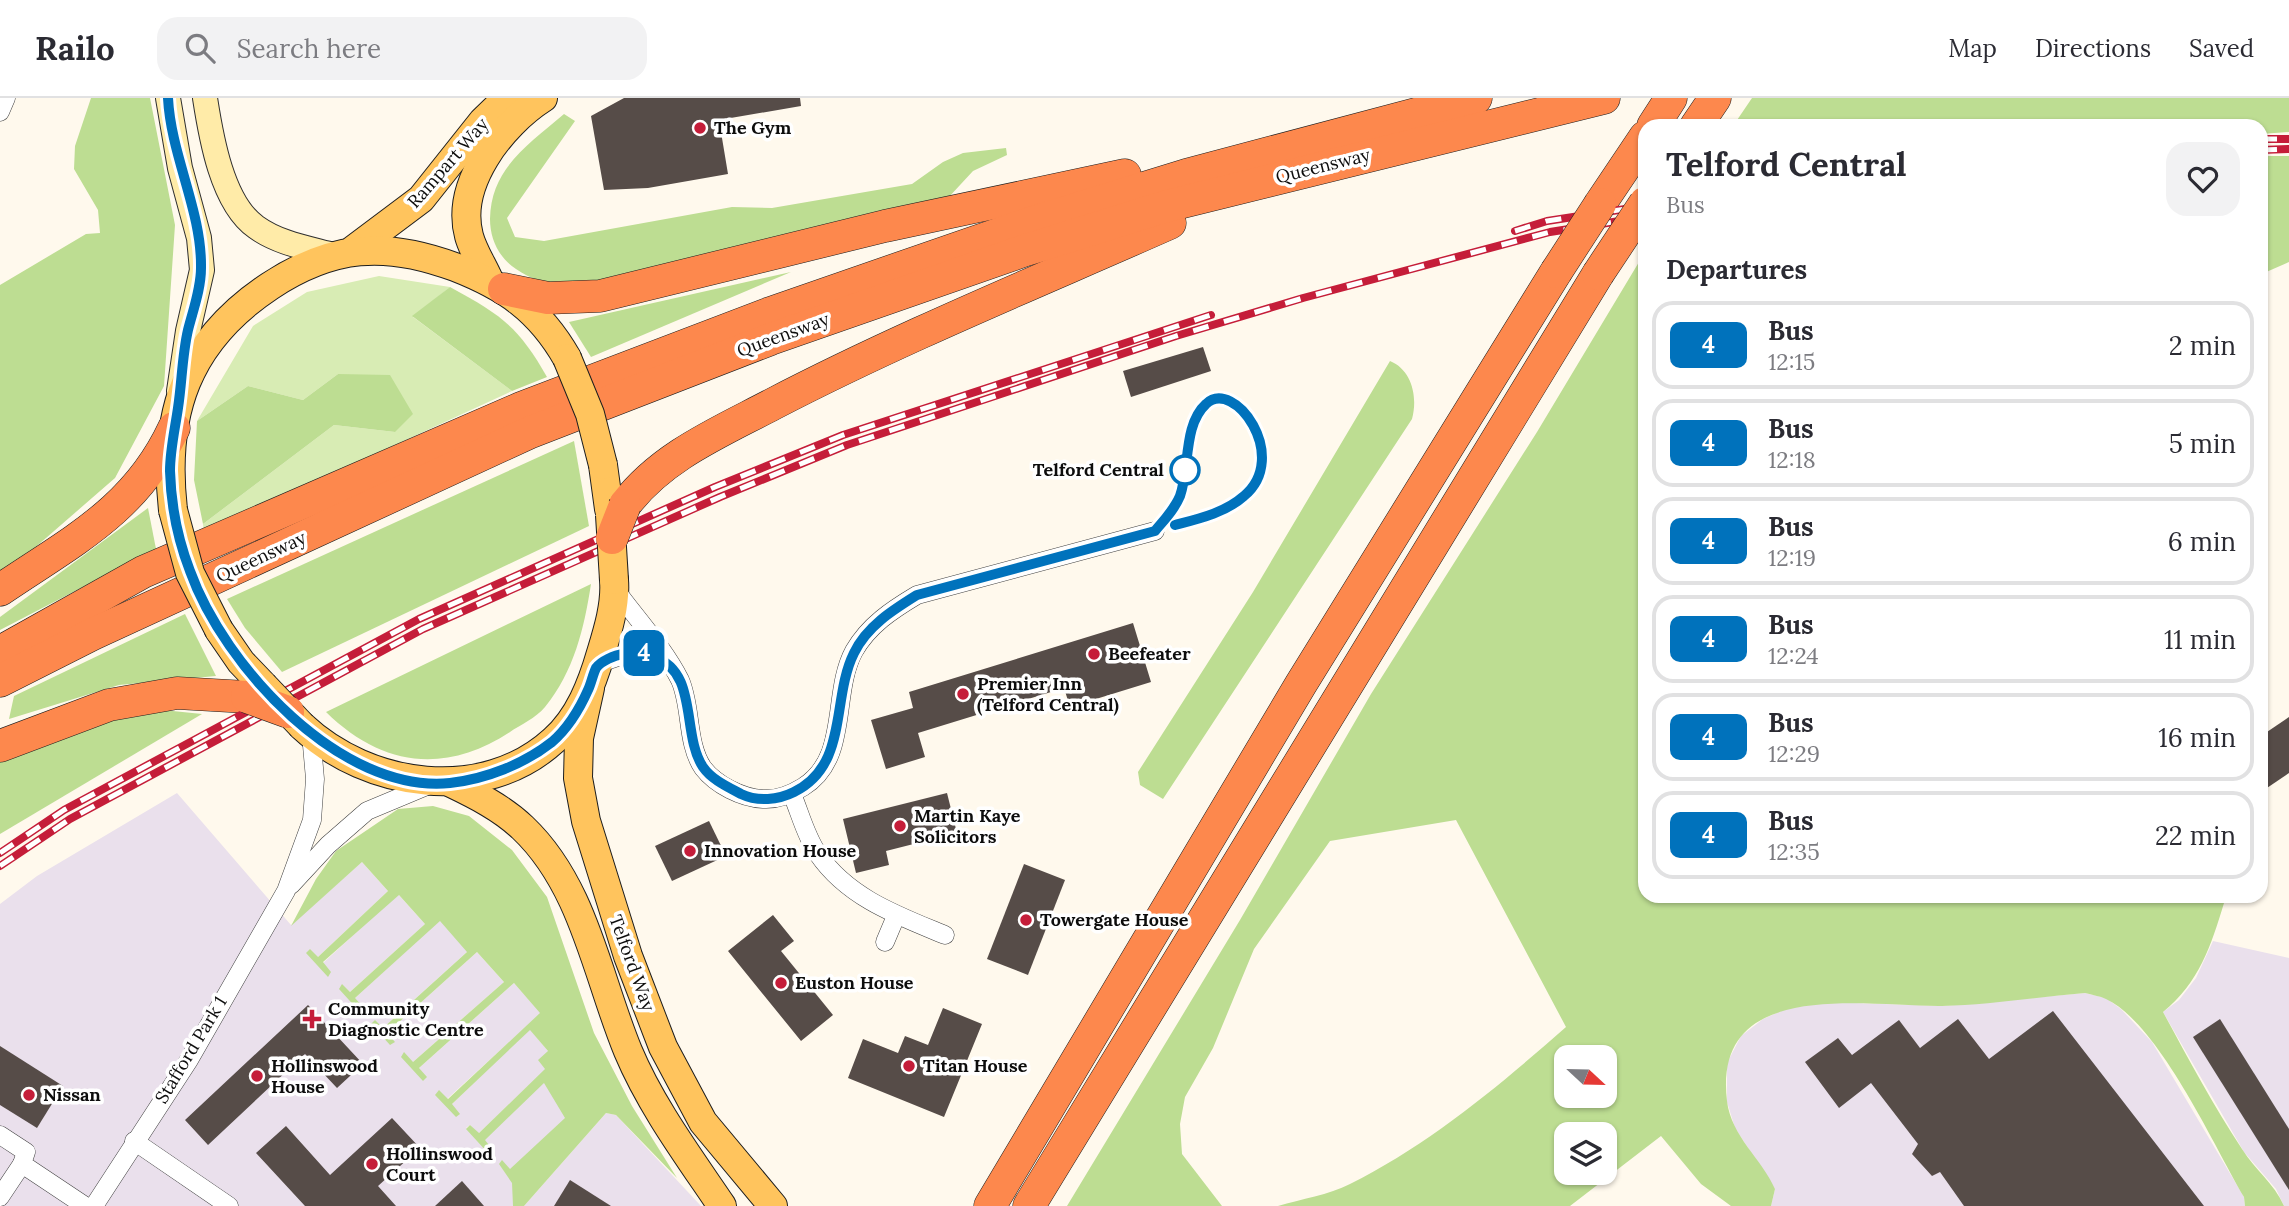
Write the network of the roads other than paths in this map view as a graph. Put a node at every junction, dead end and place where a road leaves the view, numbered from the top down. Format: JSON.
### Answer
{"nodes":[{"id":1,"x":6,"y":98,"type":"edge"},
{"id":2,"x":168,"y":98,"type":"edge"},
{"id":3,"x":205,"y":98,"type":"edge"},
{"id":4,"x":507,"y":98,"type":"edge"},
{"id":5,"x":543,"y":98,"type":"edge"},
{"id":6,"x":1476,"y":98,"type":"edge"},
{"id":7,"x":1604,"y":98,"type":"edge"},
{"id":8,"x":1671,"y":98,"type":"edge"},
{"id":9,"x":0,"y":112,"type":"edge"},
{"id":10,"x":1658,"y":119,"type":"edge"},
{"id":11,"x":1638,"y":147,"type":"edge"},
{"id":12,"x":1185,"y":175,"type":"junction"},
{"id":13,"x":1243,"y":187,"type":"junction"},
{"id":14,"x":1638,"y":214,"type":"edge"},
{"id":15,"x":343,"y":252,"type":"junction"},
{"id":16,"x":497,"y":284,"type":"junction"},
{"id":17,"x":176,"y":417,"type":"junction"},
{"id":18,"x":616,"y":517,"type":"junction"},
{"id":19,"x":1155,"y":531,"type":"dead end"},
{"id":20,"x":615,"y":584,"type":"junction"},
{"id":21,"x":0,"y":590,"type":"edge"},
{"id":22,"x":0,"y":652,"type":"edge"},
{"id":23,"x":668,"y":661,"type":"junction"},
{"id":24,"x":594,"y":677,"type":"junction"},
{"id":25,"x":0,"y":681,"type":"edge"},
{"id":26,"x":255,"y":691,"type":"junction"},
{"id":27,"x":300,"y":724,"type":"junction"},
{"id":28,"x":0,"y":746,"type":"edge"},
{"id":29,"x":442,"y":783,"type":"junction"},
{"id":30,"x":792,"y":794,"type":"junction"},
{"id":31,"x":286,"y":891,"type":"junction"},
{"id":32,"x":897,"y":916,"type":"junction"},
{"id":33,"x":945,"y":935,"type":"dead end"},
{"id":34,"x":885,"y":942,"type":"dead end"},
{"id":35,"x":0,"y":1135,"type":"edge"},
{"id":36,"x":134,"y":1141,"type":"junction"},
{"id":37,"x":22,"y":1164,"type":"junction"},
{"id":38,"x":0,"y":1197,"type":"edge"},
{"id":39,"x":85,"y":1206,"type":"edge"},
{"id":40,"x":94,"y":1206,"type":"edge"},
{"id":41,"x":229,"y":1206,"type":"edge"},
{"id":42,"x":722,"y":1206,"type":"edge"},
{"id":43,"x":773,"y":1206,"type":"edge"},
{"id":44,"x":990,"y":1206,"type":"edge"},
{"id":45,"x":1029,"y":1206,"type":"edge"}],
"edges":[{"from":1,"to":9,"type":"street"},
{"from":2,"to":17,"type":"street"},
{"from":3,"to":15,"type":"street"},
{"from":4,"to":15,"type":"main road","name":"Rampart Way"},
{"from":5,"to":16,"type":"main road","name":"Rampart Way"},
{"from":6,"to":12,"type":"highway","name":"Queensway"},
{"from":7,"to":13,"type":"highway","name":"Queensway"},
{"from":8,"to":10,"type":"highway"},
{"from":11,"to":44,"type":"highway","bridge":true},
{"from":12,"to":16,"type":"highway"},
{"from":12,"to":22,"type":"highway","name":"Queensway"},
{"from":13,"to":18,"type":"highway"},
{"from":13,"to":25,"type":"highway","name":"Queensway"},
{"from":14,"to":45,"type":"highway","bridge":true},
{"from":15,"to":16,"type":"main road"},
{"from":15,"to":17,"type":"main road"},
{"from":16,"to":18,"type":"main road","name":"Telford Way","bridge":true},
{"from":17,"to":21,"type":"highway"},
{"from":17,"to":26,"type":"main road","bridge":true},
{"from":18,"to":20,"type":"main road","name":"Telford Way","bridge":true},
{"from":19,"to":30,"type":"street"},
{"from":20,"to":23,"type":"street"},
{"from":20,"to":24,"type":"main road","name":"Telford Way"},
{"from":23,"to":24,"type":"street"},
{"from":23,"to":30,"type":"street"},
{"from":24,"to":29,"type":"main road"},
{"from":24,"to":43,"type":"main road","name":"Telford Way"},
{"from":26,"to":27,"type":"highway","bridge":true},
{"from":26,"to":28,"type":"highway"},
{"from":27,"to":29,"type":"main road"},
{"from":27,"to":31,"type":"street"},
{"from":29,"to":31,"type":"street"},
{"from":29,"to":42,"type":"main road","name":"Telford Way"},
{"from":30,"to":32,"type":"street"},
{"from":31,"to":36,"type":"street","name":"Stafford Park 1"},
{"from":32,"to":33,"type":"street"},
{"from":32,"to":34,"type":"street"},
{"from":35,"to":37,"type":"street"},
{"from":36,"to":40,"type":"street","name":"Stafford Park 1"},
{"from":36,"to":41,"type":"street"},
{"from":37,"to":38,"type":"street"},
{"from":37,"to":39,"type":"street"}]}
